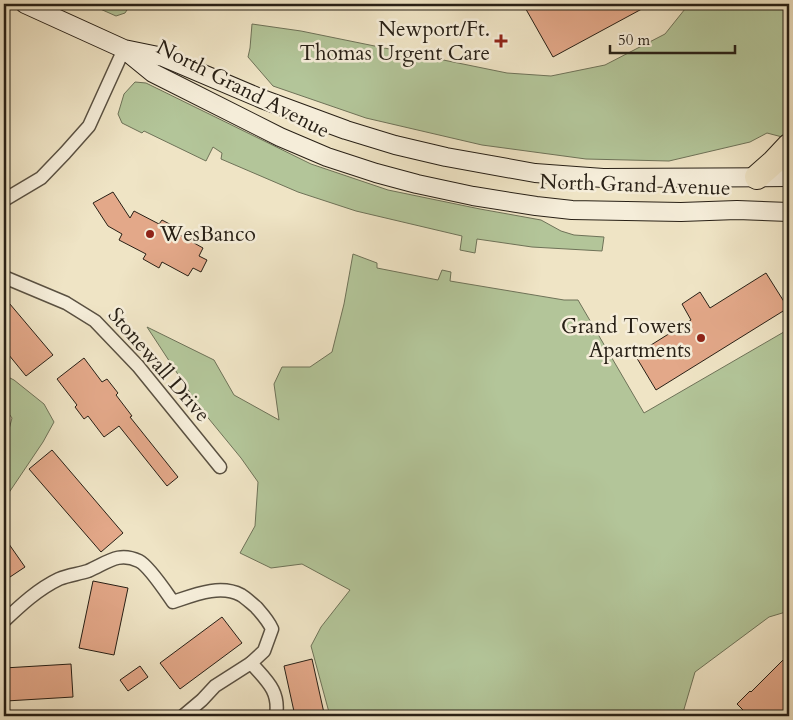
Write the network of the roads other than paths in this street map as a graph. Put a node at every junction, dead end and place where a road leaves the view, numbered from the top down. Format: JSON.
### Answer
{"nodes":[{"id":1,"x":26,"y":4,"type":"edge"},
{"id":2,"x":124,"y":49,"type":"junction"},
{"id":3,"x":789,"y":146,"type":"edge"},
{"id":4,"x":756,"y":177,"type":"junction"},
{"id":5,"x":789,"y":177,"type":"edge"},
{"id":6,"x":4,"y":200,"type":"edge"},
{"id":7,"x":789,"y":212,"type":"edge"},
{"id":8,"x":4,"y":277,"type":"edge"},
{"id":9,"x":220,"y":467,"type":"dead end"},
{"id":10,"x":4,"y":621,"type":"edge"},
{"id":11,"x":251,"y":663,"type":"junction"},
{"id":12,"x":183,"y":716,"type":"edge"},
{"id":13,"x":276,"y":716,"type":"edge"}],
"edges":[{"from":1,"to":2,"type":"main road","name":"North Grand Avenue"},
{"from":2,"to":4,"type":"main road","name":"North Grand Avenue"},
{"from":2,"to":6,"type":"street"},
{"from":2,"to":7,"type":"main road","name":"North Grand Avenue"},
{"from":3,"to":4,"type":"highway"},
{"from":4,"to":5,"type":"main road","name":"North Grand Avenue"},
{"from":8,"to":9,"type":"street","name":"Stonewall Drive"},
{"from":10,"to":11,"type":"street"},
{"from":11,"to":12,"type":"street"},
{"from":11,"to":13,"type":"street"}]}
